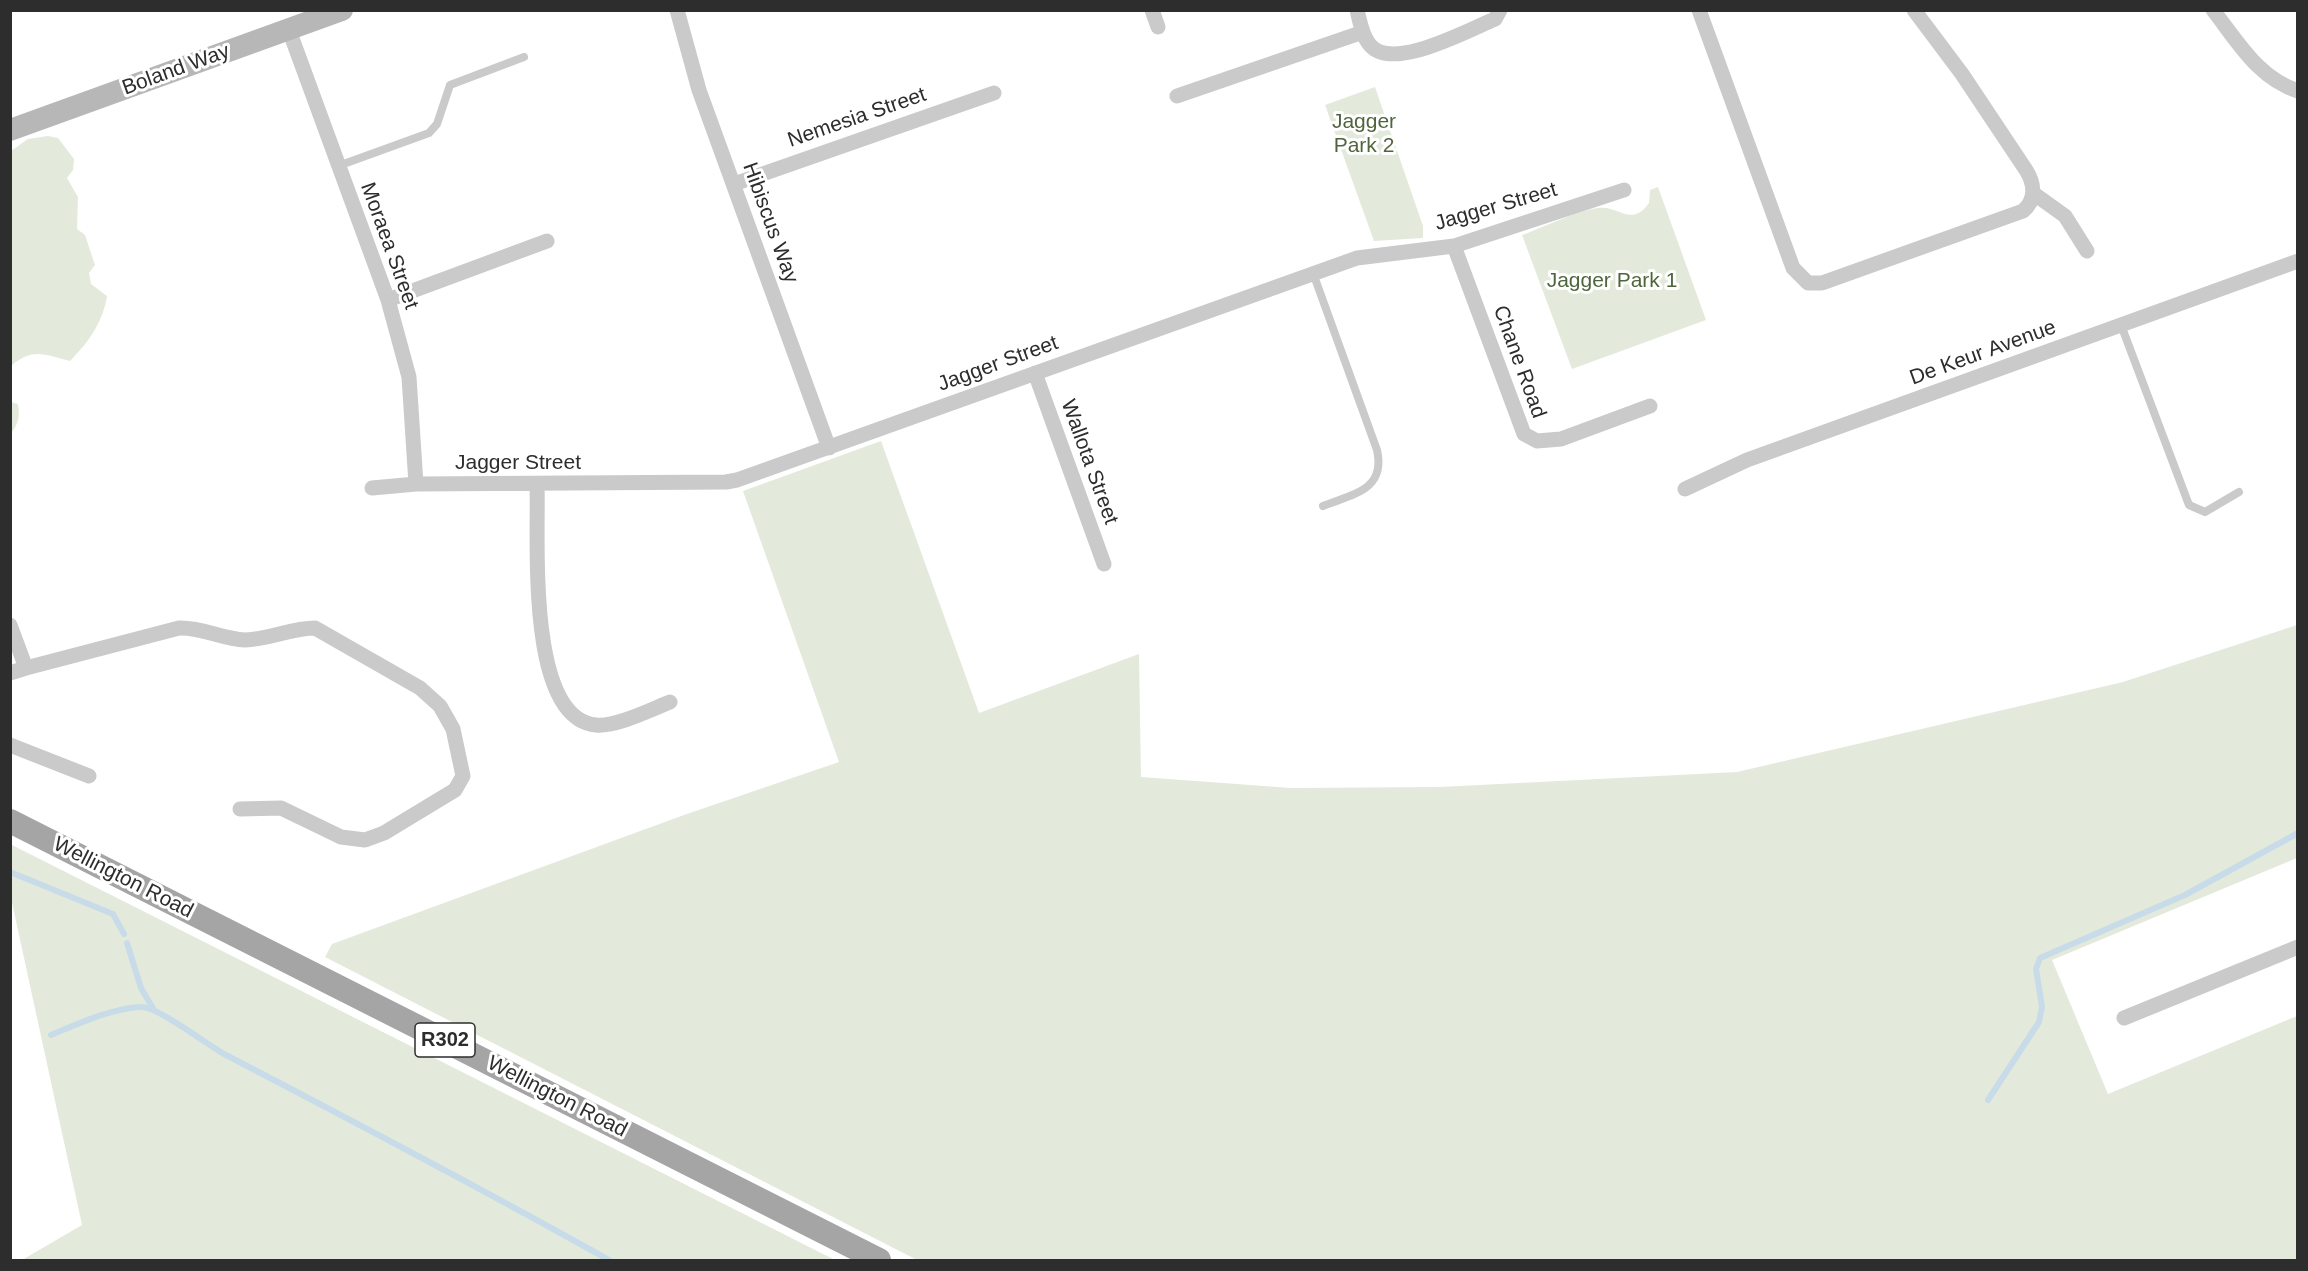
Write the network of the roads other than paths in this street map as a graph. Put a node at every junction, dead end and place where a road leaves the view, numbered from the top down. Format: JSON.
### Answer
{"nodes":[{"id":1,"x":342,"y":10,"type":"edge"},
{"id":2,"x":677,"y":10,"type":"edge"},
{"id":3,"x":1152,"y":10,"type":"edge"},
{"id":4,"x":1357,"y":10,"type":"edge"},
{"id":5,"x":1500,"y":10,"type":"edge"},
{"id":6,"x":1699,"y":10,"type":"edge"},
{"id":7,"x":1914,"y":10,"type":"edge"},
{"id":8,"x":2213,"y":10,"type":"edge"},
{"id":9,"x":1158,"y":27,"type":"dead end"},
{"id":10,"x":289,"y":30,"type":"junction"},
{"id":11,"x":1363,"y":32,"type":"junction"},
{"id":12,"x":524,"y":57,"type":"dead end"},
{"id":13,"x":2298,"y":91,"type":"edge"},
{"id":14,"x":994,"y":93,"type":"dead end"},
{"id":15,"x":1177,"y":96,"type":"dead end"},
{"id":16,"x":10,"y":130,"type":"edge"},
{"id":17,"x":338,"y":166,"type":"junction"},
{"id":18,"x":734,"y":184,"type":"junction"},
{"id":19,"x":1624,"y":189,"type":"dead end"},
{"id":20,"x":2033,"y":193,"type":"junction"},
{"id":21,"x":547,"y":242,"type":"dead end"},
{"id":22,"x":1454,"y":246,"type":"junction"},
{"id":23,"x":2087,"y":251,"type":"dead end"},
{"id":24,"x":2298,"y":261,"type":"edge"},
{"id":25,"x":1313,"y":273,"type":"junction"},
{"id":26,"x":388,"y":300,"type":"junction"},
{"id":27,"x":2121,"y":325,"type":"junction"},
{"id":28,"x":1035,"y":374,"type":"junction"},
{"id":29,"x":1650,"y":406,"type":"dead end"},
{"id":30,"x":829,"y":448,"type":"junction"},
{"id":31,"x":416,"y":484,"type":"junction"},
{"id":32,"x":537,"y":484,"type":"junction"},
{"id":33,"x":372,"y":488,"type":"dead end"},
{"id":34,"x":1684,"y":489,"type":"dead end"},
{"id":35,"x":2239,"y":492,"type":"dead end"},
{"id":36,"x":1323,"y":506,"type":"dead end"},
{"id":37,"x":1104,"y":564,"type":"dead end"},
{"id":38,"x":10,"y":625,"type":"edge"},
{"id":39,"x":26,"y":668,"type":"junction"},
{"id":40,"x":10,"y":673,"type":"edge"},
{"id":41,"x":670,"y":702,"type":"dead end"},
{"id":42,"x":10,"y":745,"type":"edge"},
{"id":43,"x":89,"y":776,"type":"dead end"},
{"id":44,"x":240,"y":809,"type":"dead end"},
{"id":45,"x":10,"y":821,"type":"edge"},
{"id":46,"x":2298,"y":947,"type":"edge"},
{"id":47,"x":2124,"y":1018,"type":"dead end"},
{"id":48,"x":879,"y":1260,"type":"edge"}],
"edges":[{"from":1,"to":10,"type":"street","name":"Boland Way"},
{"from":2,"to":18,"type":"street","name":"Hibiscus Way"},
{"from":3,"to":9,"type":"street"},
{"from":4,"to":11,"type":"street"},
{"from":5,"to":11,"type":"street"},
{"from":6,"to":20,"type":"street"},
{"from":7,"to":20,"type":"street"},
{"from":8,"to":13,"type":"street"},
{"from":10,"to":16,"type":"street","name":"Boland Way"},
{"from":10,"to":17,"type":"street","name":"Moraea Street"},
{"from":11,"to":15,"type":"street"},
{"from":12,"to":17,"type":"lane"},
{"from":14,"to":18,"type":"street","name":"Nemesia Street"},
{"from":17,"to":26,"type":"street","name":"Moraea Street"},
{"from":18,"to":30,"type":"street","name":"Hibiscus Way"},
{"from":19,"to":22,"type":"street","name":"Jagger Street"},
{"from":20,"to":23,"type":"street"},
{"from":21,"to":26,"type":"street"},
{"from":22,"to":25,"type":"street","name":"Jagger Street"},
{"from":22,"to":29,"type":"street","name":"Chane Road"},
{"from":24,"to":27,"type":"street","name":"De Keur Avenue"},
{"from":25,"to":28,"type":"street","name":"Jagger Street"},
{"from":25,"to":36,"type":"lane"},
{"from":26,"to":31,"type":"street","name":"Moraea Street"},
{"from":27,"to":34,"type":"street","name":"De Keur Avenue"},
{"from":27,"to":35,"type":"lane"},
{"from":28,"to":30,"type":"street","name":"Jagger Street"},
{"from":28,"to":37,"type":"street","name":"Wallota Street"},
{"from":30,"to":32,"type":"street","name":"Jagger Street"},
{"from":31,"to":32,"type":"street","name":"Jagger Street"},
{"from":31,"to":33,"type":"street","name":"Jagger Street"},
{"from":32,"to":41,"type":"street"},
{"from":38,"to":39,"type":"street"},
{"from":39,"to":40,"type":"street"},
{"from":39,"to":44,"type":"street"},
{"from":42,"to":43,"type":"street"},
{"from":45,"to":48,"type":"main road","name":"Wellington Road","number":"R302"},
{"from":46,"to":47,"type":"street"}]}
